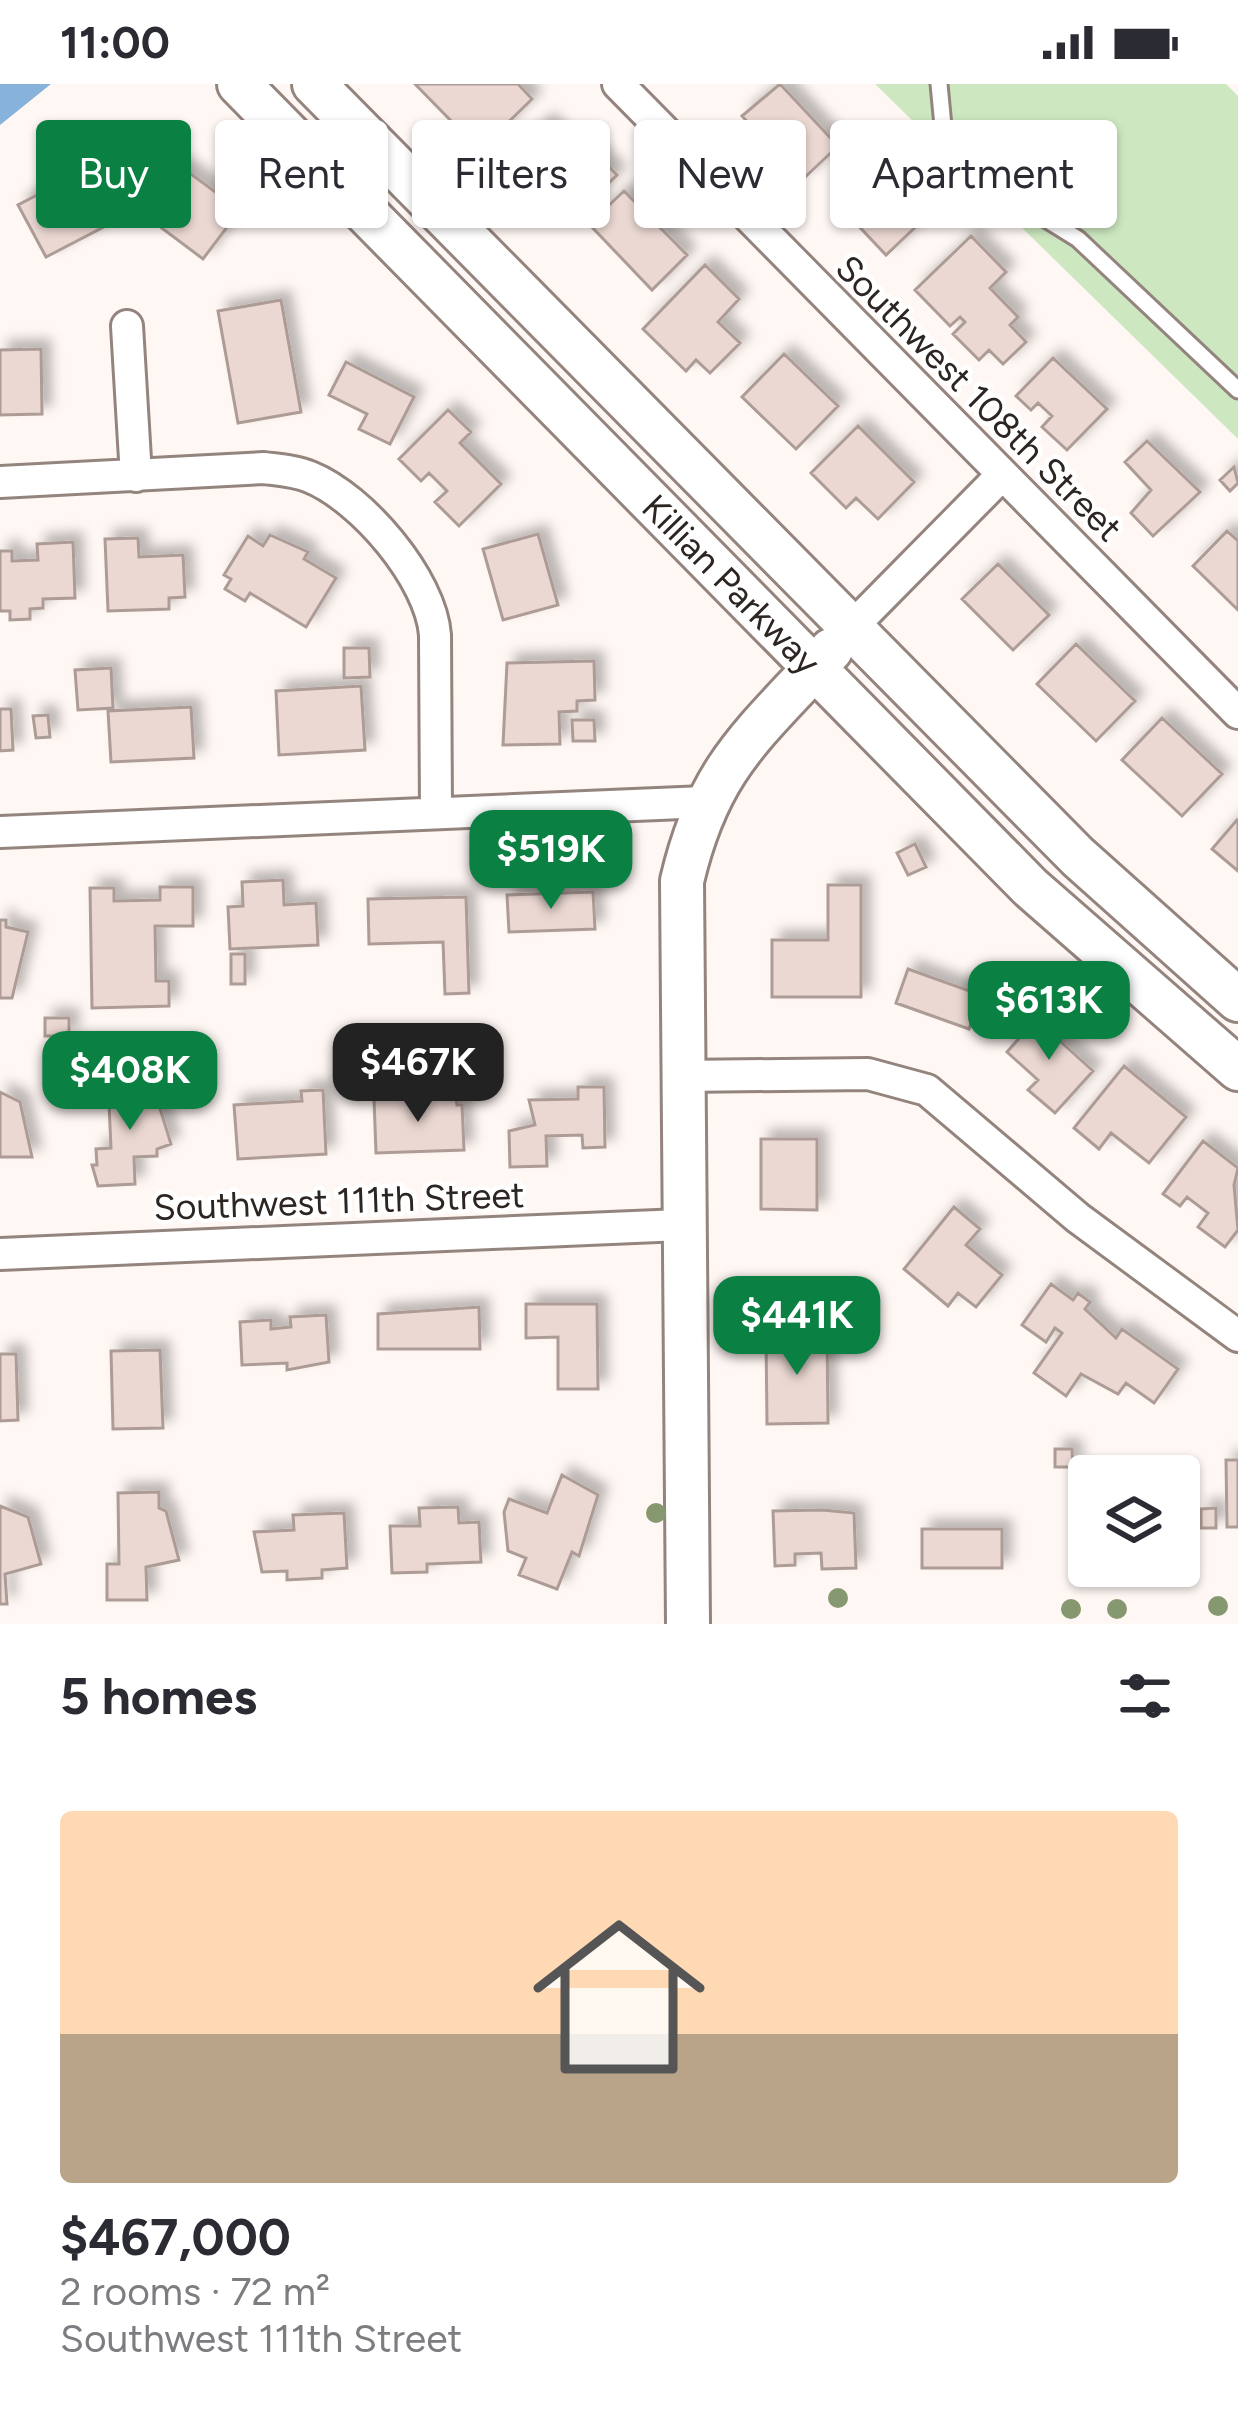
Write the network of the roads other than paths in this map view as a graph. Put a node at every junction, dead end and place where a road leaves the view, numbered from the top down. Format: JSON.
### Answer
{"nodes":[{"id":1,"x":238,"y":84,"type":"edge"},
{"id":2,"x":314,"y":84,"type":"edge"},
{"id":3,"x":617,"y":84,"type":"edge"},
{"id":4,"x":939,"y":84,"type":"edge"},
{"id":5,"x":127,"y":326,"type":"dead end"},
{"id":6,"x":1238,"y":390,"type":"edge"},
{"id":7,"x":136,"y":476,"type":"junction"},
{"id":8,"x":1000,"y":477,"type":"junction"},
{"id":9,"x":0,"y":482,"type":"edge"},
{"id":10,"x":851,"y":628,"type":"junction"},
{"id":11,"x":813,"y":670,"type":"junction"},
{"id":12,"x":1238,"y":713,"type":"edge"},
{"id":13,"x":704,"y":802,"type":"junction"},
{"id":14,"x":436,"y":812,"type":"junction"},
{"id":15,"x":0,"y":832,"type":"edge"},
{"id":16,"x":1238,"y":1000,"type":"edge"},
{"id":17,"x":1238,"y":1069,"type":"edge"},
{"id":18,"x":680,"y":1076,"type":"junction"},
{"id":19,"x":681,"y":1226,"type":"junction"},
{"id":20,"x":0,"y":1254,"type":"edge"},
{"id":21,"x":1238,"y":1336,"type":"edge"},
{"id":22,"x":688,"y":1624,"type":"edge"}],
"edges":[{"from":1,"to":11,"type":"main road","name":"Killian Parkway"},
{"from":2,"to":10,"type":"main road","name":"Killian Parkway"},
{"from":3,"to":8,"type":"street","name":"Southwest 108th Street"},
{"from":4,"to":6,"type":"lane"},
{"from":5,"to":7,"type":"street"},
{"from":7,"to":9,"type":"street"},
{"from":7,"to":14,"type":"street"},
{"from":8,"to":10,"type":"street"},
{"from":8,"to":12,"type":"street","name":"Southwest 108th Street"},
{"from":10,"to":11,"type":"main road"},
{"from":10,"to":16,"type":"main road","name":"Killian Parkway"},
{"from":11,"to":13,"type":"main road"},
{"from":11,"to":17,"type":"main road","name":"Killian Parkway"},
{"from":13,"to":14,"type":"street"},
{"from":13,"to":18,"type":"main road"},
{"from":14,"to":15,"type":"street"},
{"from":18,"to":19,"type":"main road"},
{"from":18,"to":21,"type":"street"},
{"from":19,"to":20,"type":"street","name":"Southwest 111th Street"},
{"from":19,"to":22,"type":"main road"}]}
